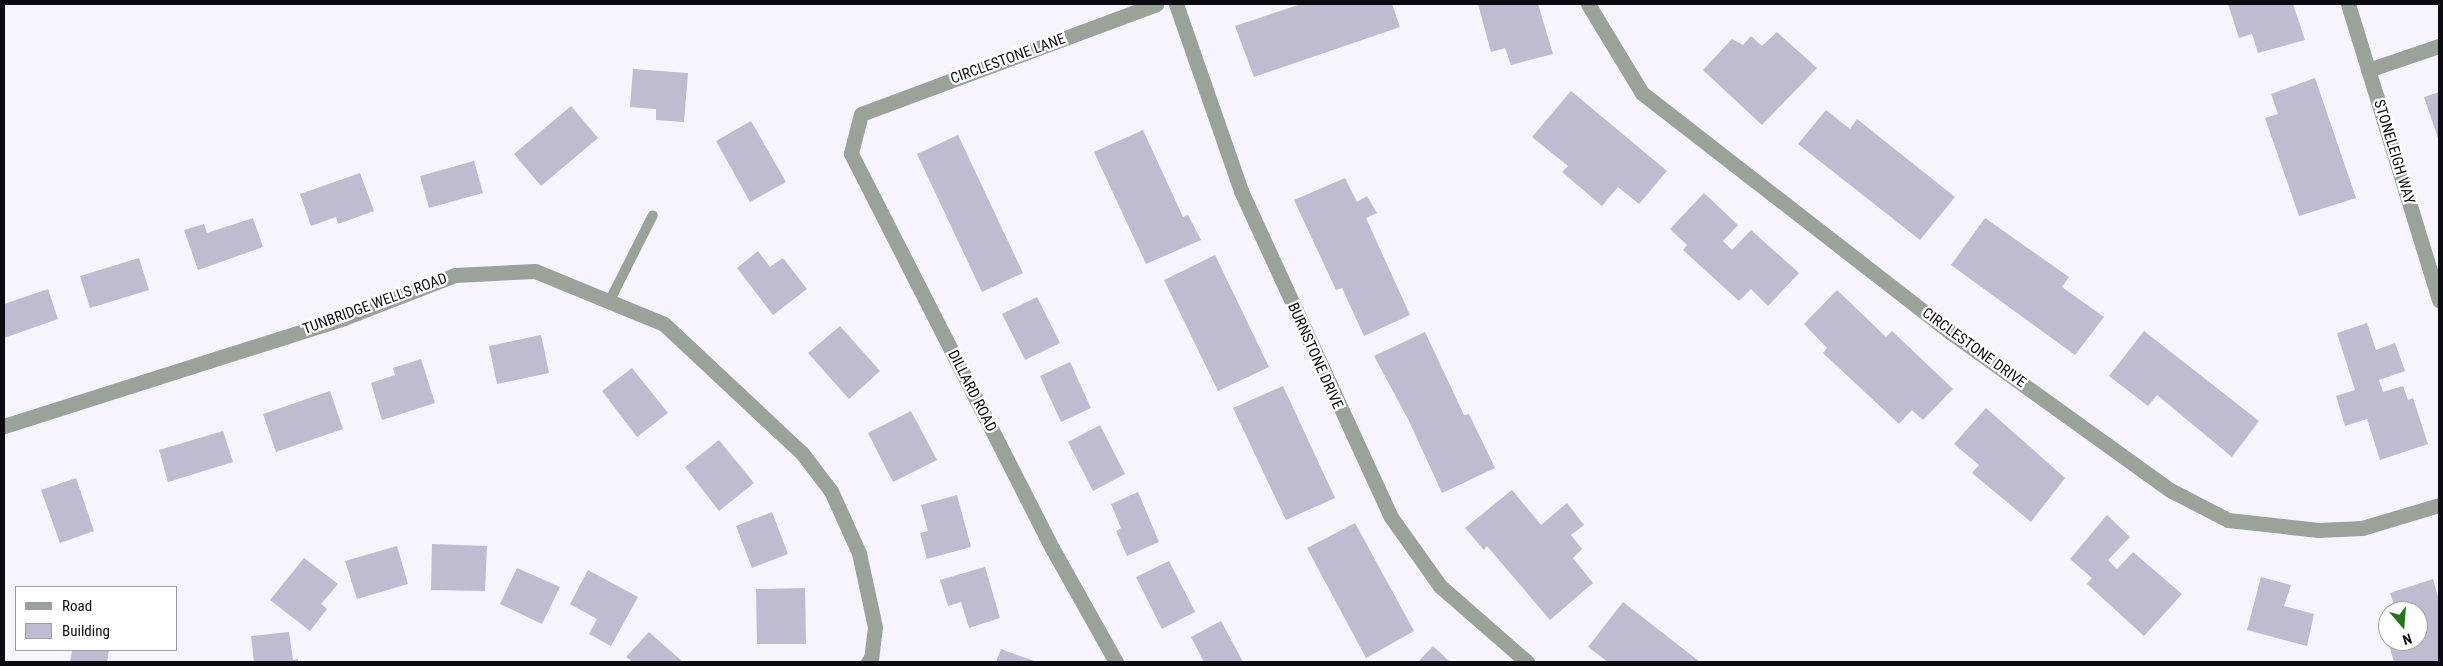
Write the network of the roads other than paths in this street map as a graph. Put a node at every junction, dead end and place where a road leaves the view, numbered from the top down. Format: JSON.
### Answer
{"nodes":[{"id":1,"x":1156,"y":4,"type":"edge"},
{"id":2,"x":1176,"y":4,"type":"edge"},
{"id":3,"x":1588,"y":4,"type":"edge"},
{"id":4,"x":2348,"y":4,"type":"edge"},
{"id":5,"x":2439,"y":46,"type":"edge"},
{"id":6,"x":2368,"y":70,"type":"junction"},
{"id":7,"x":861,"y":114,"type":"joint"},
{"id":8,"x":653,"y":215,"type":"dead end"},
{"id":9,"x":2439,"y":300,"type":"edge"},
{"id":10,"x":609,"y":302,"type":"junction"},
{"id":11,"x":4,"y":426,"type":"edge"},
{"id":12,"x":2439,"y":505,"type":"edge"},
{"id":13,"x":868,"y":662,"type":"edge"},
{"id":14,"x":1116,"y":662,"type":"edge"},
{"id":15,"x":1527,"y":662,"type":"edge"}],
"edges":[{"from":1,"to":7,"type":"street","name":"CIRCLESTONE LANE"},
{"from":2,"to":15,"type":"street","name":"BURNSTONE DRIVE"},
{"from":3,"to":12,"type":"street","name":"CIRCLESTONE DRIVE"},
{"from":4,"to":6,"type":"street","name":"STONELEIGH WAY"},
{"from":5,"to":6,"type":"street"},
{"from":6,"to":9,"type":"street","name":"STONELEIGH WAY"},
{"from":7,"to":14,"type":"street","name":"DILLARD ROAD"},
{"from":8,"to":10,"type":"lane"},
{"from":10,"to":11,"type":"street","name":"TUNBRIDGE WELLS ROAD"},
{"from":10,"to":13,"type":"street","name":"TUNBRIDGE WELLS ROAD"}]}
